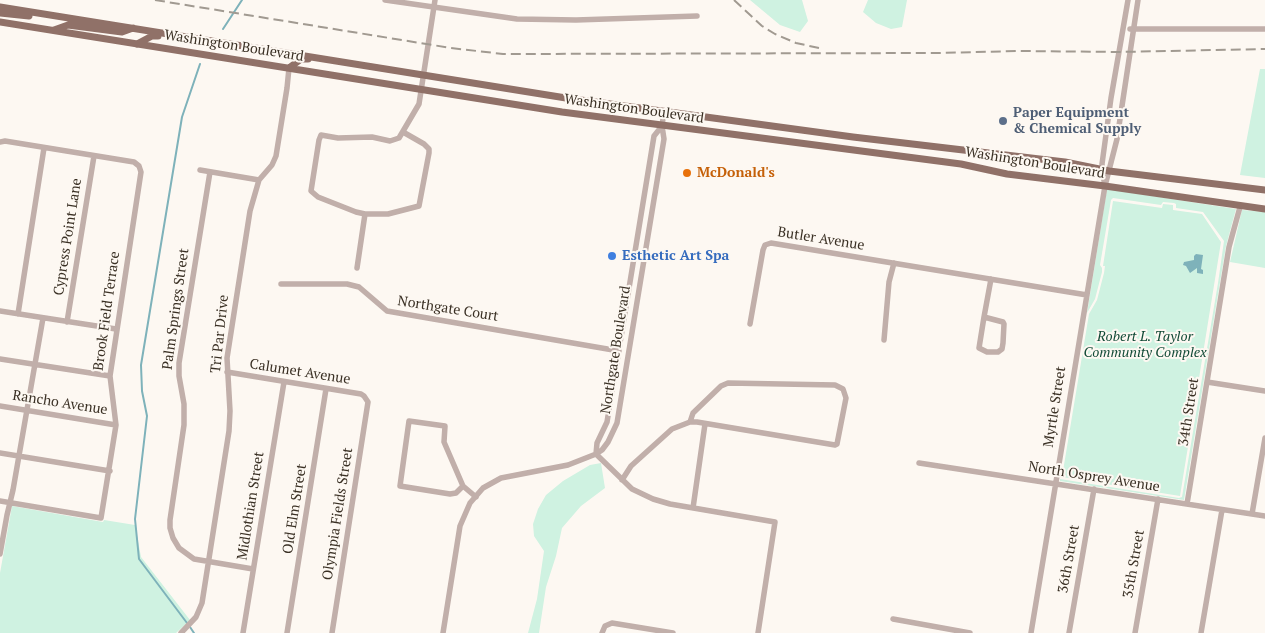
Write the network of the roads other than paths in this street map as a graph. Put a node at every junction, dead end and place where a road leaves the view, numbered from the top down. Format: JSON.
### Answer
{"nodes":[{"id":1,"x":385,"y":0,"type":"edge"},
{"id":2,"x":435,"y":0,"type":"edge"},
{"id":3,"x":1128,"y":0,"type":"edge"},
{"id":4,"x":1138,"y":0,"type":"edge"},
{"id":5,"x":0,"y":7,"type":"edge"},
{"id":6,"x":433,"y":7,"type":"junction"},
{"id":7,"x":0,"y":12,"type":"edge"},
{"id":8,"x":47,"y":15,"type":"junction"},
{"id":9,"x":698,"y":16,"type":"dead end"},
{"id":10,"x":0,"y":22,"type":"edge"},
{"id":11,"x":133,"y":28,"type":"junction"},
{"id":12,"x":1124,"y":29,"type":"junction"},
{"id":13,"x":1133,"y":29,"type":"junction"},
{"id":14,"x":1265,"y":29,"type":"edge"},
{"id":15,"x":54,"y":30,"type":"junction"},
{"id":16,"x":213,"y":41,"type":"junction"},
{"id":17,"x":137,"y":44,"type":"junction"},
{"id":18,"x":370,"y":66,"type":"junction"},
{"id":19,"x":289,"y":68,"type":"junction"},
{"id":20,"x":423,"y":75,"type":"junction"},
{"id":21,"x":421,"y":89,"type":"junction"},
{"id":22,"x":664,"y":111,"type":"junction"},
{"id":23,"x":662,"y":126,"type":"junction"},
{"id":24,"x":403,"y":132,"type":"junction"},
{"id":25,"x":0,"y":142,"type":"edge"},
{"id":26,"x":44,"y":148,"type":"junction"},
{"id":27,"x":94,"y":156,"type":"junction"},
{"id":28,"x":200,"y":170,"type":"dead end"},
{"id":29,"x":1106,"y":170,"type":"junction"},
{"id":30,"x":210,"y":172,"type":"junction"},
{"id":31,"x":259,"y":180,"type":"junction"},
{"id":32,"x":1105,"y":186,"type":"junction"},
{"id":33,"x":1265,"y":190,"type":"edge"},
{"id":34,"x":1240,"y":207,"type":"junction"},
{"id":35,"x":1265,"y":209,"type":"edge"},
{"id":36,"x":365,"y":214,"type":"junction"},
{"id":37,"x":894,"y":263,"type":"junction"},
{"id":38,"x":357,"y":268,"type":"dead end"},
{"id":39,"x":991,"y":279,"type":"junction"},
{"id":40,"x":280,"y":284,"type":"dead end"},
{"id":41,"x":1087,"y":295,"type":"junction"},
{"id":42,"x":0,"y":311,"type":"edge"},
{"id":43,"x":18,"y":314,"type":"junction"},
{"id":44,"x":984,"y":317,"type":"junction"},
{"id":45,"x":43,"y":318,"type":"junction"},
{"id":46,"x":67,"y":322,"type":"junction"},
{"id":47,"x":750,"y":324,"type":"dead end"},
{"id":48,"x":116,"y":330,"type":"junction"},
{"id":49,"x":884,"y":340,"type":"dead end"},
{"id":50,"x":619,"y":351,"type":"junction"},
{"id":51,"x":0,"y":359,"type":"edge"},
{"id":52,"x":34,"y":364,"type":"junction"},
{"id":53,"x":227,"y":372,"type":"junction"},
{"id":54,"x":110,"y":376,"type":"junction"},
{"id":55,"x":284,"y":382,"type":"junction"},
{"id":56,"x":1207,"y":382,"type":"junction"},
{"id":57,"x":326,"y":389,"type":"junction"},
{"id":58,"x":1265,"y":391,"type":"edge"},
{"id":59,"x":367,"y":398,"type":"joint"},
{"id":60,"x":0,"y":406,"type":"edge"},
{"id":61,"x":27,"y":410,"type":"junction"},
{"id":62,"x":690,"y":422,"type":"junction"},
{"id":63,"x":704,"y":424,"type":"junction"},
{"id":64,"x":116,"y":425,"type":"junction"},
{"id":65,"x":1265,"y":438,"type":"edge"},
{"id":66,"x":0,"y":453,"type":"edge"},
{"id":67,"x":596,"y":454,"type":"junction"},
{"id":68,"x":19,"y":456,"type":"junction"},
{"id":69,"x":919,"y":463,"type":"dead end"},
{"id":70,"x":110,"y":470,"type":"junction"},
{"id":71,"x":622,"y":480,"type":"junction"},
{"id":72,"x":1056,"y":484,"type":"junction"},
{"id":73,"x":463,"y":486,"type":"junction"},
{"id":74,"x":1094,"y":489,"type":"junction"},
{"id":75,"x":476,"y":497,"type":"junction"},
{"id":76,"x":1158,"y":500,"type":"junction"},
{"id":77,"x":0,"y":501,"type":"edge"},
{"id":78,"x":10,"y":503,"type":"junction"},
{"id":79,"x":1186,"y":504,"type":"junction"},
{"id":80,"x":693,"y":508,"type":"junction"},
{"id":81,"x":1222,"y":510,"type":"junction"},
{"id":82,"x":1252,"y":514,"type":"junction"},
{"id":83,"x":1265,"y":516,"type":"edge"},
{"id":84,"x":0,"y":551,"type":"edge"},
{"id":85,"x":209,"y":562,"type":"junction"},
{"id":86,"x":253,"y":569,"type":"junction"},
{"id":87,"x":893,"y":620,"type":"dead end"},
{"id":88,"x":182,"y":632,"type":"edge"},
{"id":89,"x":243,"y":633,"type":"edge"},
{"id":90,"x":288,"y":633,"type":"edge"},
{"id":91,"x":332,"y":633,"type":"edge"},
{"id":92,"x":443,"y":633,"type":"edge"},
{"id":93,"x":602,"y":633,"type":"edge"},
{"id":94,"x":672,"y":633,"type":"edge"},
{"id":95,"x":758,"y":633,"type":"edge"},
{"id":96,"x":970,"y":633,"type":"edge"},
{"id":97,"x":1031,"y":633,"type":"edge"},
{"id":98,"x":1069,"y":633,"type":"edge"},
{"id":99,"x":1135,"y":633,"type":"edge"},
{"id":100,"x":1201,"y":633,"type":"edge"}],
"edges":[{"from":1,"to":6,"type":"street"},
{"from":2,"to":6,"type":"street"},
{"from":3,"to":12,"type":"street","name":"Myrtle Street"},
{"from":4,"to":13,"type":"street","name":"Myrtle Street"},
{"from":5,"to":8,"type":"main road","name":"Washington Boulevard"},
{"from":6,"to":9,"type":"street"},
{"from":6,"to":20,"type":"street"},
{"from":7,"to":8,"type":"main road"},
{"from":8,"to":11,"type":"main road","name":"Washington Boulevard"},
{"from":10,"to":15,"type":"main road","name":"Washington Boulevard"},
{"from":11,"to":15,"type":"main road"},
{"from":11,"to":16,"type":"main road","name":"Washington Boulevard"},
{"from":12,"to":13,"type":"street"},
{"from":12,"to":29,"type":"street","name":"Myrtle Street"},
{"from":13,"to":14,"type":"street"},
{"from":13,"to":29,"type":"street","name":"Myrtle Street"},
{"from":15,"to":17,"type":"main road","name":"Washington Boulevard"},
{"from":16,"to":17,"type":"main road"},
{"from":16,"to":18,"type":"main road","name":"Washington Boulevard"},
{"from":17,"to":19,"type":"main road","name":"Washington Boulevard"},
{"from":18,"to":19,"type":"main road"},
{"from":18,"to":20,"type":"main road","name":"Washington Boulevard"},
{"from":19,"to":21,"type":"main road","name":"Washington Boulevard"},
{"from":19,"to":31,"type":"street","name":"Tri Par Drive"},
{"from":20,"to":21,"type":"street"},
{"from":20,"to":22,"type":"main road","name":"Washington Boulevard"},
{"from":21,"to":23,"type":"main road","name":"Washington Boulevard"},
{"from":21,"to":24,"type":"street"},
{"from":22,"to":23,"type":"street","name":"Northgate Boulevard"},
{"from":22,"to":29,"type":"main road","name":"Washington Boulevard"},
{"from":23,"to":32,"type":"main road","name":"Washington Boulevard"},
{"from":23,"to":50,"type":"street","name":"Northgate Boulevard"},
{"from":23,"to":67,"type":"street","name":"Northgate Boulevard"},
{"from":24,"to":36,"type":"street"},
{"from":24,"to":36,"type":"street"},
{"from":25,"to":26,"type":"street"},
{"from":26,"to":27,"type":"street"},
{"from":26,"to":43,"type":"street"},
{"from":27,"to":46,"type":"street","name":"Cypress Point Lane"},
{"from":27,"to":48,"type":"street","name":"Brook Field Terrace"},
{"from":28,"to":30,"type":"street"},
{"from":29,"to":32,"type":"street","name":"Myrtle Street"},
{"from":29,"to":33,"type":"main road","name":"Washington Boulevard"},
{"from":30,"to":31,"type":"street"},
{"from":30,"to":85,"type":"street","name":"Palm Springs Street"},
{"from":31,"to":53,"type":"street","name":"Tri Par Drive"},
{"from":32,"to":34,"type":"main road","name":"Washington Boulevard"},
{"from":32,"to":41,"type":"street","name":"Myrtle Street"},
{"from":34,"to":35,"type":"main road","name":"Washington Boulevard"},
{"from":34,"to":56,"type":"street","name":"34th Street"},
{"from":36,"to":38,"type":"street"},
{"from":37,"to":39,"type":"street","name":"Butler Avenue"},
{"from":37,"to":47,"type":"street","name":"Butler Avenue"},
{"from":37,"to":49,"type":"street"},
{"from":39,"to":41,"type":"street","name":"Butler Avenue"},
{"from":39,"to":44,"type":"street"},
{"from":40,"to":50,"type":"street","name":"Northgate Court"},
{"from":41,"to":72,"type":"street","name":"Myrtle Street"},
{"from":42,"to":43,"type":"street"},
{"from":43,"to":45,"type":"street"},
{"from":44,"to":44,"type":"street"},
{"from":45,"to":46,"type":"street"},
{"from":45,"to":52,"type":"street"},
{"from":46,"to":48,"type":"street"},
{"from":48,"to":54,"type":"street","name":"Brook Field Terrace"},
{"from":50,"to":67,"type":"street","name":"Northgate Boulevard"},
{"from":51,"to":52,"type":"street"},
{"from":52,"to":54,"type":"street"},
{"from":52,"to":61,"type":"street"},
{"from":53,"to":55,"type":"street","name":"Calumet Avenue"},
{"from":53,"to":85,"type":"street","name":"Tri Par Drive"},
{"from":54,"to":64,"type":"street","name":"Brook Field Terrace"},
{"from":55,"to":57,"type":"street","name":"Calumet Avenue"},
{"from":55,"to":86,"type":"street","name":"Midlothian Street"},
{"from":56,"to":58,"type":"street"},
{"from":56,"to":79,"type":"street","name":"34th Street"},
{"from":57,"to":59,"type":"street","name":"Calumet Avenue"},
{"from":57,"to":90,"type":"street","name":"Old Elm Street"},
{"from":59,"to":91,"type":"street","name":"Olympia Fields Street"},
{"from":60,"to":61,"type":"street","name":"Rancho Avenue"},
{"from":61,"to":64,"type":"street","name":"Rancho Avenue"},
{"from":61,"to":68,"type":"street"},
{"from":62,"to":63,"type":"street"},
{"from":62,"to":63,"type":"street"},
{"from":62,"to":71,"type":"street"},
{"from":63,"to":80,"type":"street"},
{"from":64,"to":70,"type":"street","name":"Brook Field Terrace"},
{"from":65,"to":82,"type":"street"},
{"from":66,"to":68,"type":"street"},
{"from":67,"to":71,"type":"street"},
{"from":67,"to":75,"type":"street","name":"Northgate Boulevard"},
{"from":68,"to":70,"type":"street"},
{"from":68,"to":78,"type":"street"},
{"from":69,"to":72,"type":"street","name":"North Osprey Avenue"},
{"from":70,"to":78,"type":"street","name":"Brook Field Terrace"},
{"from":71,"to":80,"type":"street"},
{"from":72,"to":74,"type":"street","name":"North Osprey Avenue"},
{"from":72,"to":97,"type":"street","name":"Myrtle Street"},
{"from":73,"to":73,"type":"street"},
{"from":73,"to":75,"type":"street"},
{"from":74,"to":76,"type":"street","name":"North Osprey Avenue"},
{"from":74,"to":98,"type":"street","name":"36th Street"},
{"from":75,"to":92,"type":"street","name":"Northgate Boulevard"},
{"from":76,"to":79,"type":"street","name":"North Osprey Avenue"},
{"from":76,"to":99,"type":"street","name":"35th Street"},
{"from":77,"to":78,"type":"street"},
{"from":78,"to":84,"type":"street"},
{"from":79,"to":81,"type":"street","name":"North Osprey Avenue"},
{"from":80,"to":95,"type":"street"},
{"from":81,"to":82,"type":"street","name":"North Osprey Avenue"},
{"from":81,"to":100,"type":"street"},
{"from":82,"to":83,"type":"street","name":"North Osprey Avenue"},
{"from":85,"to":86,"type":"street","name":"Palm Springs Street"},
{"from":85,"to":88,"type":"street","name":"Tri Par Drive"},
{"from":86,"to":89,"type":"street","name":"Midlothian Street"},
{"from":87,"to":96,"type":"street"},
{"from":93,"to":94,"type":"street"}]}
